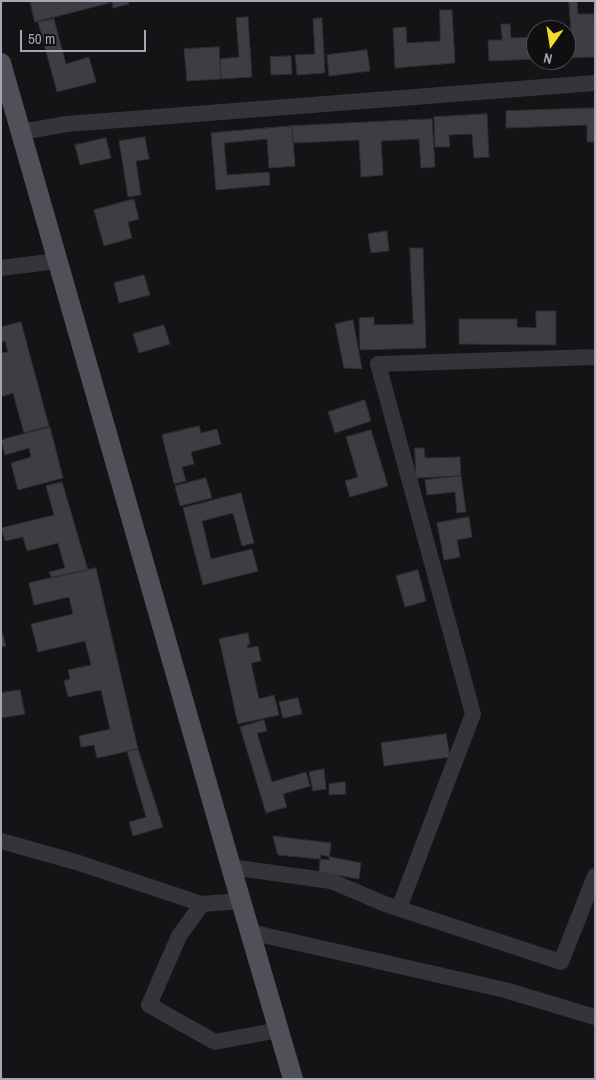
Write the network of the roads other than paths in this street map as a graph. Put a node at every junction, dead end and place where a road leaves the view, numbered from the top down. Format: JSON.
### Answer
{"nodes":[{"id":1,"x":1,"y":63,"type":"edge"},
{"id":2,"x":595,"y":83,"type":"edge"},
{"id":3,"x":21,"y":132,"type":"junction"},
{"id":4,"x":56,"y":261,"type":"junction"},
{"id":5,"x":1,"y":268,"type":"edge"},
{"id":6,"x":595,"y":357,"type":"edge"},
{"id":7,"x":1,"y":841,"type":"edge"},
{"id":8,"x":231,"y":867,"type":"junction"},
{"id":9,"x":595,"y":876,"type":"edge"},
{"id":10,"x":240,"y":901,"type":"junction"},
{"id":11,"x":202,"y":904,"type":"junction"},
{"id":12,"x":399,"y":908,"type":"junction"},
{"id":13,"x":250,"y":932,"type":"junction"},
{"id":14,"x":595,"y":1017,"type":"edge"},
{"id":15,"x":279,"y":1030,"type":"junction"},
{"id":16,"x":293,"y":1079,"type":"edge"}],
"edges":[{"from":1,"to":3,"type":"main road"},
{"from":2,"to":3,"type":"street"},
{"from":3,"to":4,"type":"main road"},
{"from":4,"to":5,"type":"street"},
{"from":4,"to":8,"type":"main road"},
{"from":6,"to":12,"type":"street"},
{"from":7,"to":11,"type":"street"},
{"from":8,"to":10,"type":"main road"},
{"from":8,"to":12,"type":"street"},
{"from":9,"to":12,"type":"street"},
{"from":10,"to":11,"type":"street"},
{"from":10,"to":13,"type":"main road"},
{"from":11,"to":15,"type":"street"},
{"from":13,"to":14,"type":"street"},
{"from":13,"to":15,"type":"main road"},
{"from":15,"to":16,"type":"main road"}]}
